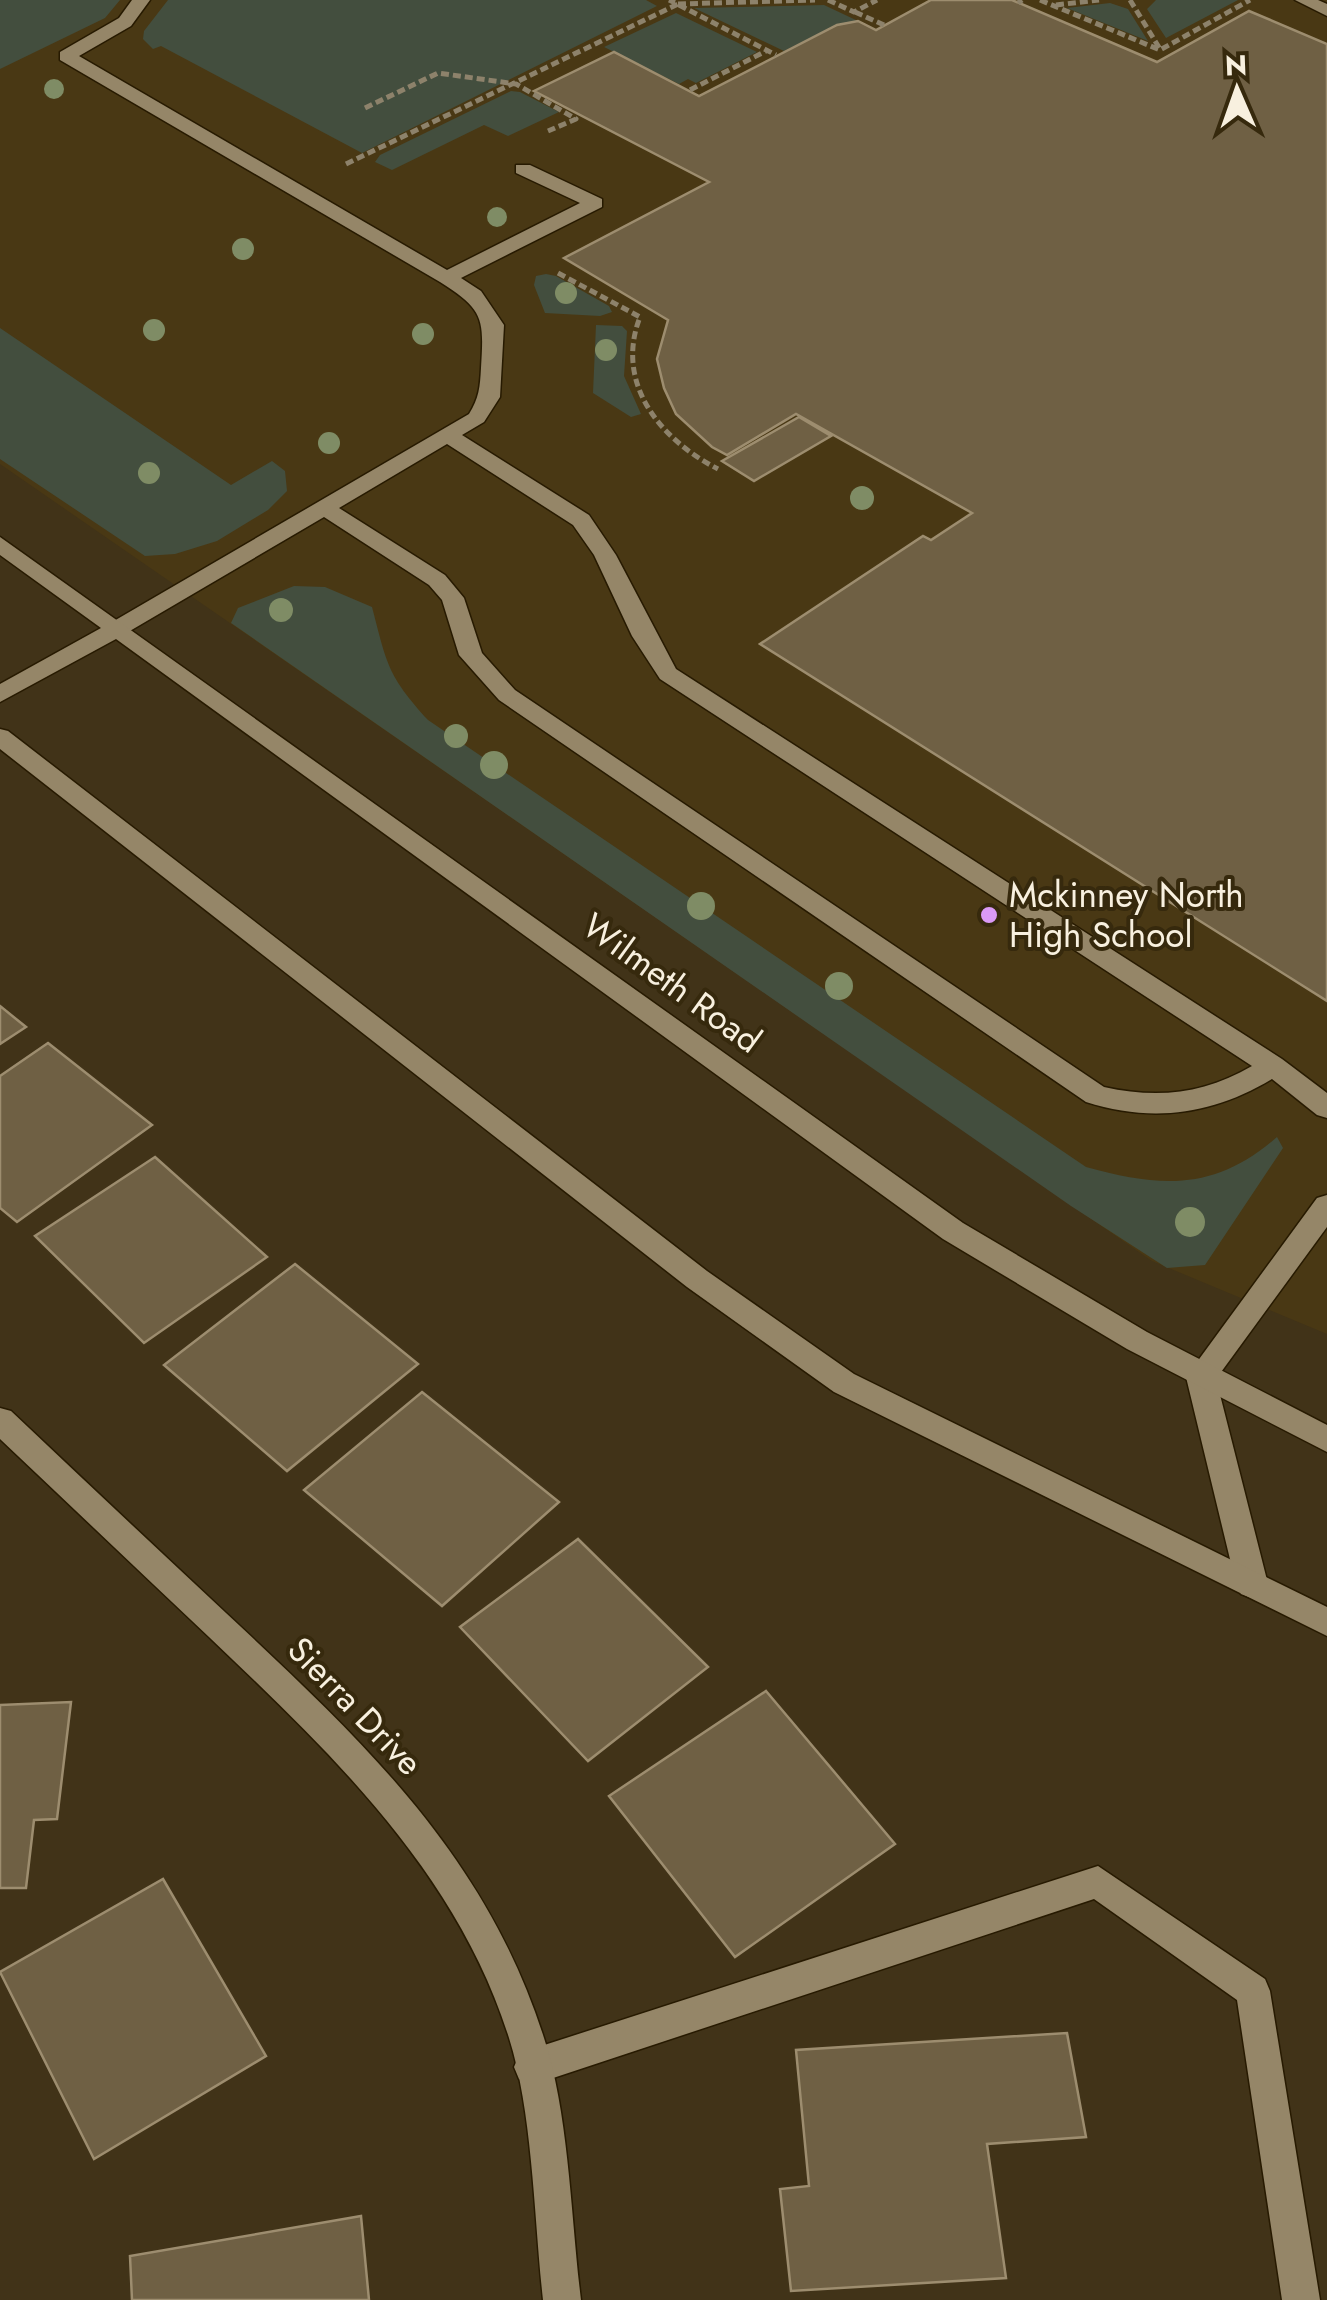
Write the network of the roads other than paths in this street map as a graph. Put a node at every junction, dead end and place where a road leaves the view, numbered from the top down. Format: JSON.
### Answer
{"nodes":[{"id":1,"x":141,"y":0,"type":"edge"},
{"id":2,"x":1304,"y":0,"type":"edge"},
{"id":3,"x":1327,"y":10,"type":"edge"},
{"id":4,"x":523,"y":169,"type":"road end"},
{"id":5,"x":447,"y":278,"type":"junction"},
{"id":6,"x":447,"y":435,"type":"junction"},
{"id":7,"x":323,"y":507,"type":"junction"},
{"id":8,"x":0,"y":544,"type":"edge"},
{"id":9,"x":115,"y":630,"type":"junction"},
{"id":10,"x":0,"y":694,"type":"edge"},
{"id":11,"x":0,"y":737,"type":"edge"},
{"id":12,"x":1273,"y":1066,"type":"junction"},
{"id":13,"x":1327,"y":1108,"type":"edge"},
{"id":14,"x":1327,"y":1206,"type":"edge"},
{"id":15,"x":1201,"y":1377,"type":"junction"},
{"id":16,"x":4,"y":1432,"type":"edge"},
{"id":17,"x":1327,"y":1438,"type":"edge"},
{"id":18,"x":1252,"y":1584,"type":"junction"},
{"id":19,"x":1327,"y":1622,"type":"edge"},
{"id":20,"x":532,"y":2067,"type":"junction"},
{"id":21,"x":562,"y":2300,"type":"edge"},
{"id":22,"x":1301,"y":2300,"type":"edge"}],
"edges":[{"from":1,"to":5,"type":"main road"},
{"from":2,"to":3,"type":"main road"},
{"from":4,"to":5,"type":"main road"},
{"from":5,"to":6,"type":"main road"},
{"from":6,"to":7,"type":"main road"},
{"from":6,"to":12,"type":"main road"},
{"from":7,"to":9,"type":"main road"},
{"from":7,"to":12,"type":"main road"},
{"from":8,"to":9,"type":"main road","name":"Wilmeth Road"},
{"from":9,"to":10,"type":"main road"},
{"from":9,"to":15,"type":"main road","name":"Wilmeth Road"},
{"from":11,"to":18,"type":"main road"},
{"from":12,"to":13,"type":"main road"},
{"from":14,"to":15,"type":"main road"},
{"from":15,"to":17,"type":"main road","name":"Wilmeth Road"},
{"from":15,"to":18,"type":"main road"},
{"from":16,"to":20,"type":"main road","name":"Sierra Drive"},
{"from":18,"to":19,"type":"main road"},
{"from":20,"to":21,"type":"main road","name":"Sierra Drive"},
{"from":20,"to":22,"type":"main road"}]}
